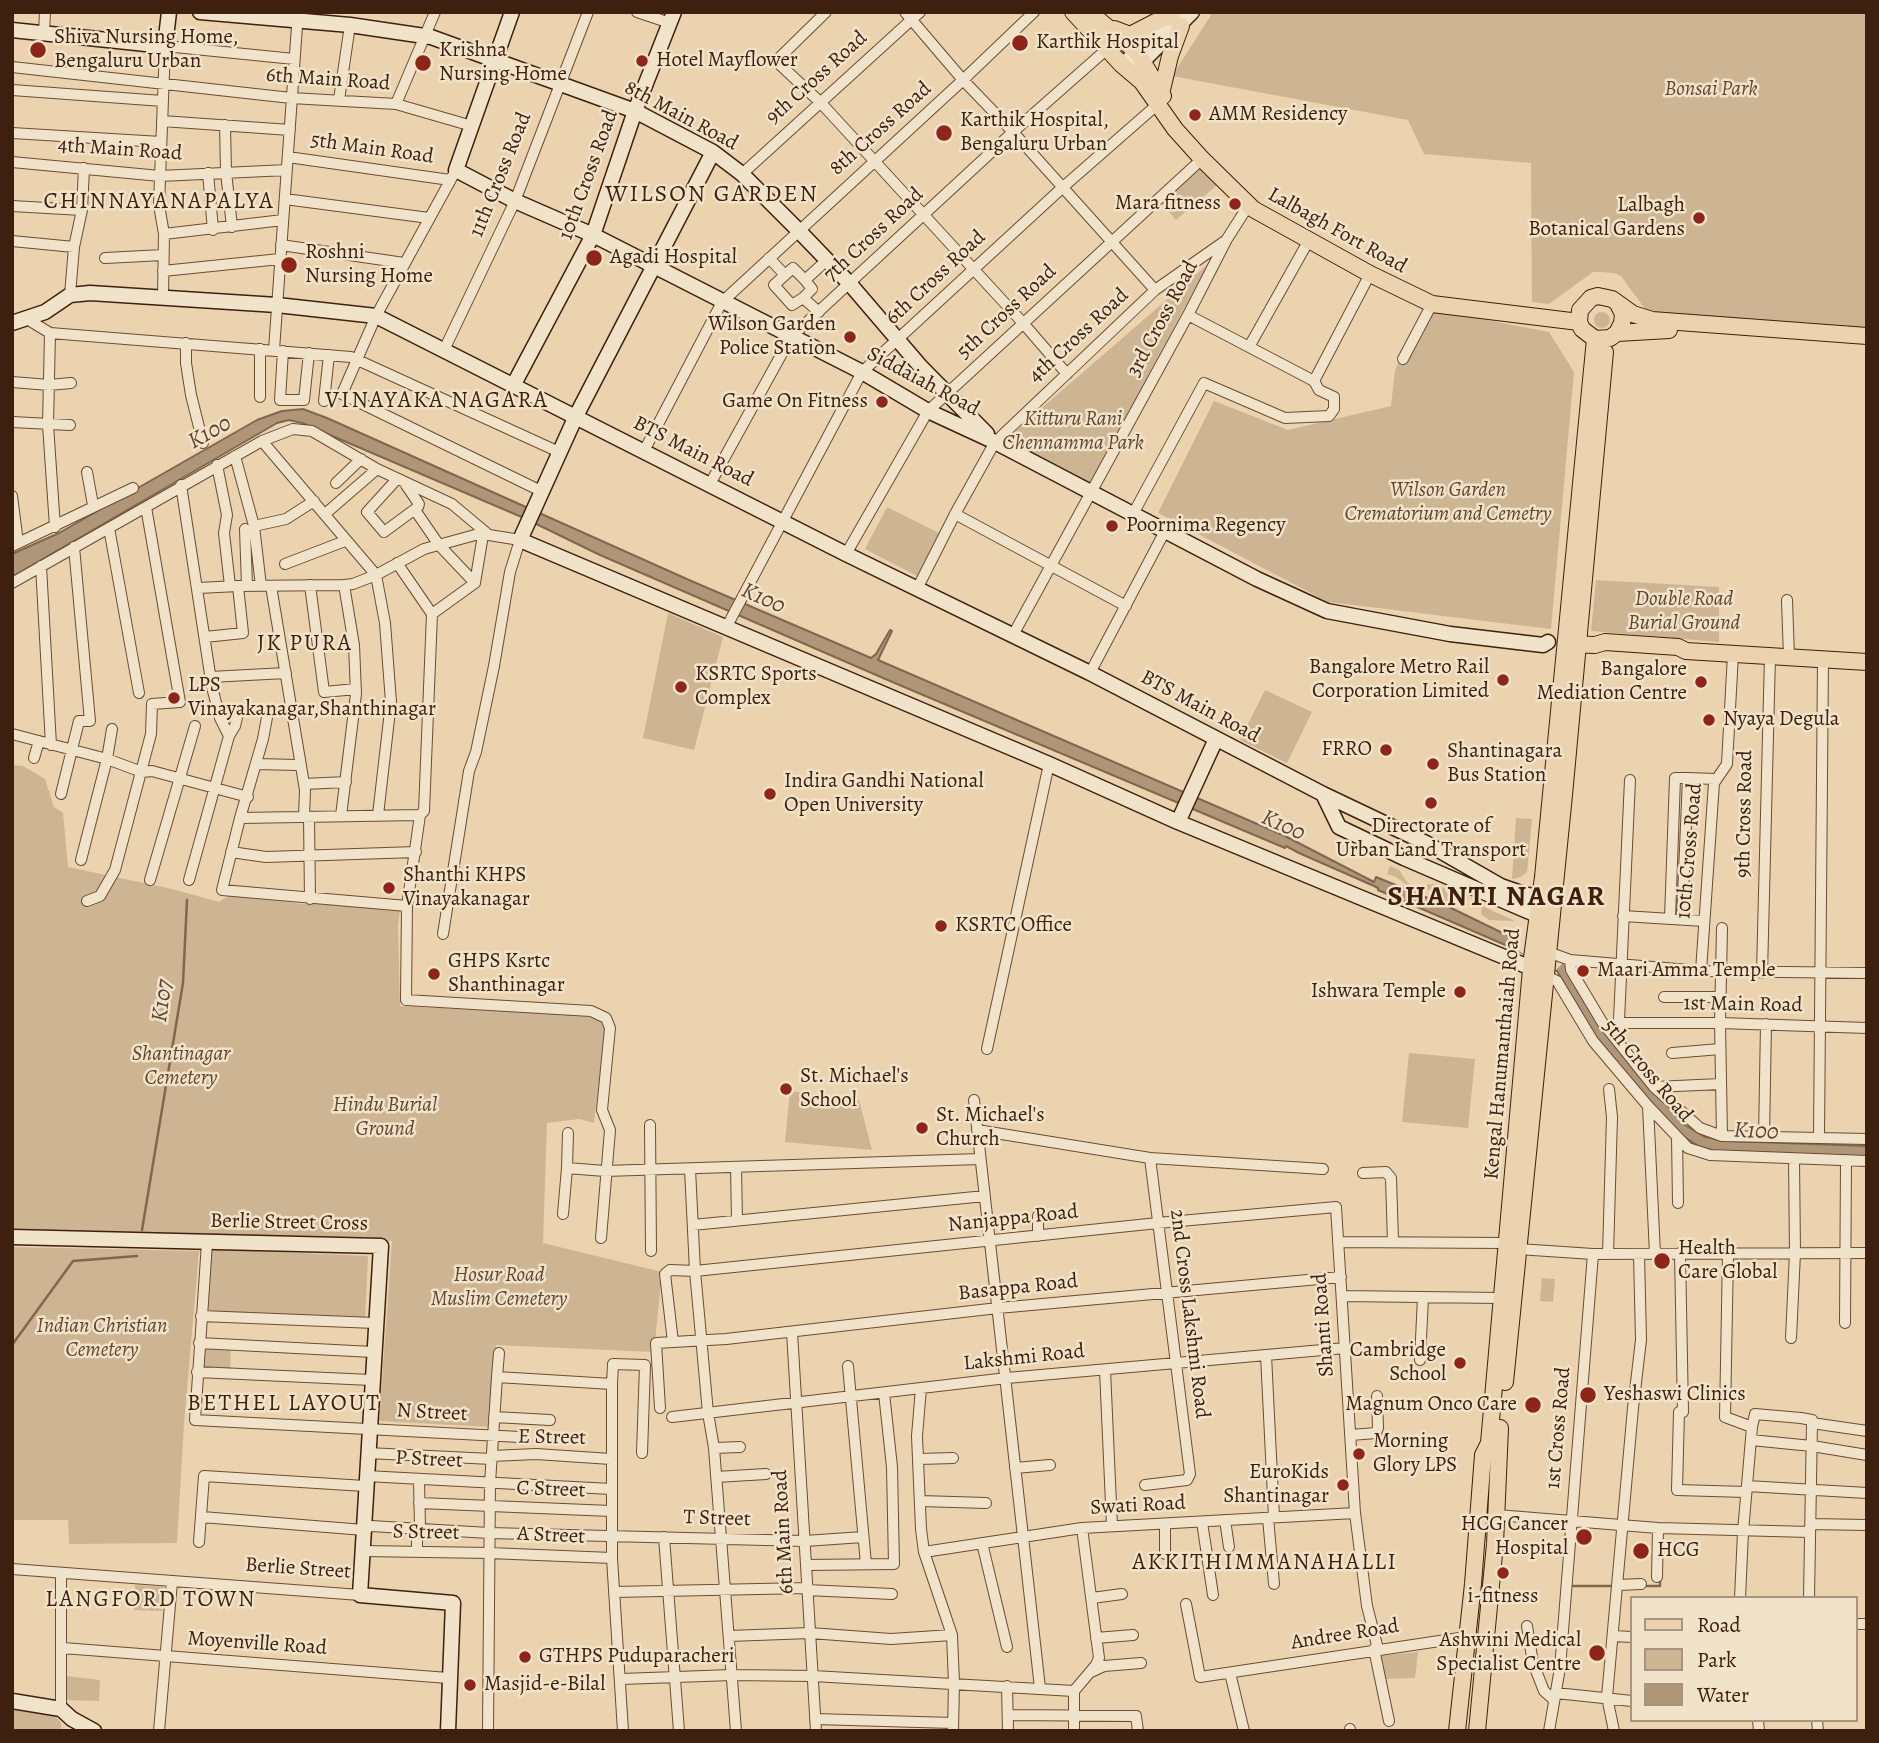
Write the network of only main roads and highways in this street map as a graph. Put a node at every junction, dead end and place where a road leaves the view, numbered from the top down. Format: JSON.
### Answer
{"nodes":[{"id":1,"x":1073,"y":12,"type":"edge"},
{"id":2,"x":1091,"y":15,"type":"edge"},
{"id":3,"x":1176,"y":18,"type":"edge"},
{"id":4,"x":1133,"y":63,"type":"junction"},
{"id":5,"x":1160,"y":99,"type":"junction"},
{"id":6,"x":1618,"y":304,"type":"junction"},
{"id":7,"x":1579,"y":317,"type":"junction"},
{"id":8,"x":1867,"y":336,"type":"edge"},
{"id":9,"x":1606,"y":337,"type":"junction"},
{"id":10,"x":1867,"y":346,"type":"edge"},
{"id":11,"x":1572,"y":644,"type":"junction"},
{"id":12,"x":1867,"y":662,"type":"edge"},
{"id":13,"x":1512,"y":1246,"type":"junction"},
{"id":14,"x":1493,"y":1450,"type":"junction"},
{"id":15,"x":1457,"y":1731,"type":"edge"},
{"id":16,"x":1466,"y":1731,"type":"edge"},
{"id":17,"x":1477,"y":1731,"type":"edge"}],
"edges":[{"from":1,"to":4,"type":"main road"},
{"from":2,"to":3,"type":"main road"},
{"from":2,"to":4,"type":"main road"},
{"from":3,"to":5,"type":"main road"},
{"from":4,"to":5,"type":"main road","name":"Lalbagh Fort Road"},
{"from":5,"to":7,"type":"main road","name":"Lalbagh Fort Road"},
{"from":5,"to":7,"type":"main road","name":"Lalbagh Fort Road"},
{"from":6,"to":7,"type":"main road"},
{"from":6,"to":8,"type":"main road"},
{"from":6,"to":9,"type":"main road"},
{"from":7,"to":9,"type":"main road"},
{"from":9,"to":10,"type":"main road"},
{"from":9,"to":11,"type":"main road","name":"Kengal Hanumanthaiah Road"},
{"from":11,"to":12,"type":"main road"},
{"from":11,"to":13,"type":"main road","name":"Kengal Hanumanthaiah Road"},
{"from":13,"to":14,"type":"main road","name":"Kengal Hanumanthaiah Road"},
{"from":13,"to":14,"type":"main road","name":"Kengal Hanumanthaiah Road"},
{"from":14,"to":15,"type":"main road","name":"Kengal Hanumanthaiah Road"},
{"from":14,"to":16,"type":"main road"},
{"from":14,"to":17,"type":"main road","name":"Kengal Hanumanthaiah Road"}]}
